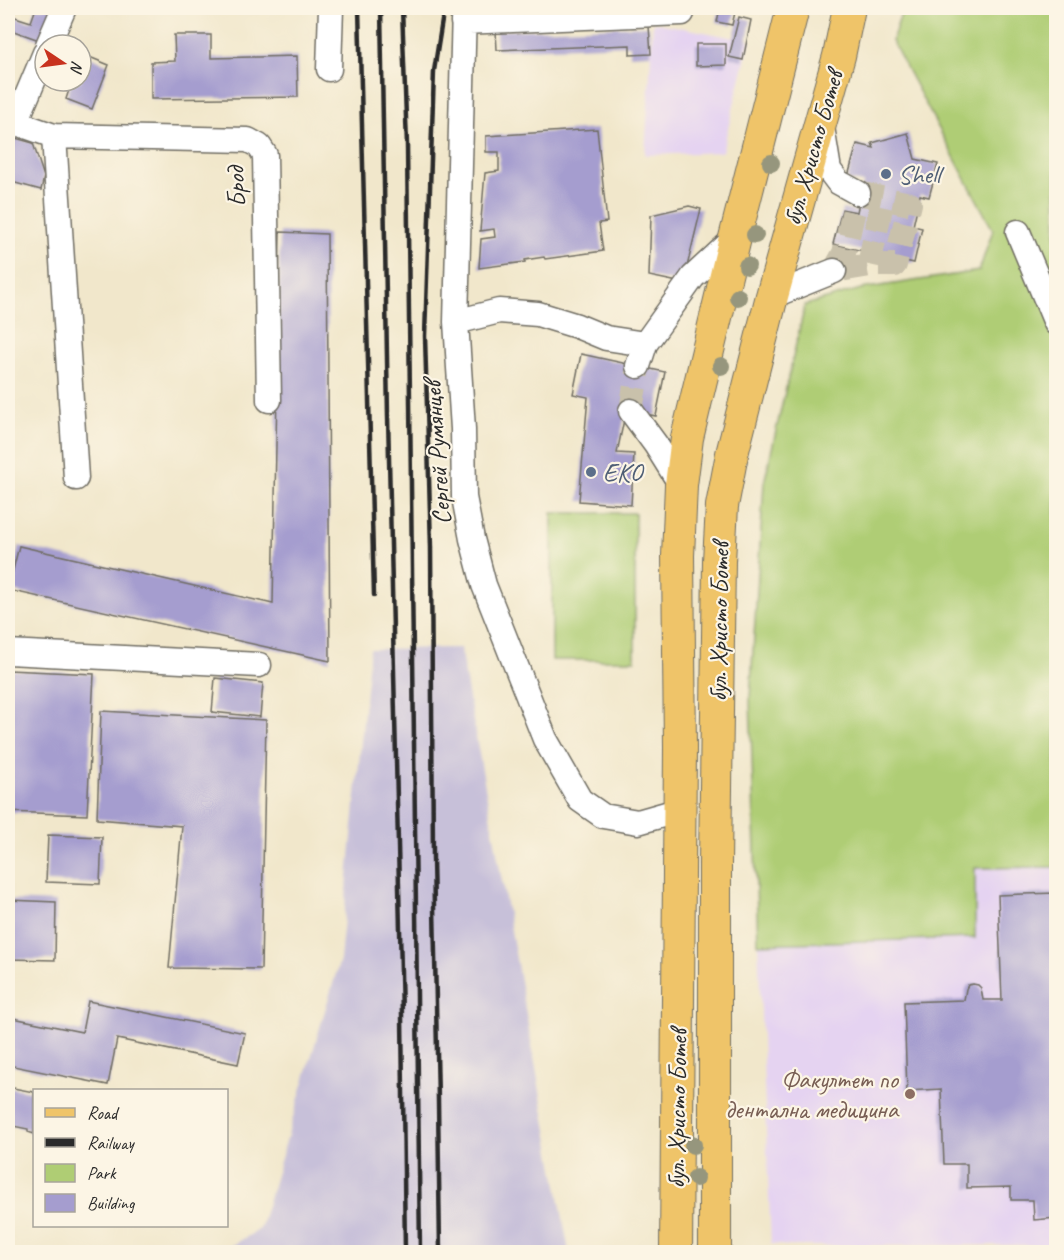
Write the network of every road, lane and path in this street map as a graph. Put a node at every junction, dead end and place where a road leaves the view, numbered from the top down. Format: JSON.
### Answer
{"nodes":[{"id":1,"x":64,"y":8,"type":"edge"},
{"id":2,"x":331,"y":8,"type":"edge"},
{"id":3,"x":793,"y":8,"type":"edge"},
{"id":4,"x":849,"y":8,"type":"edge"},
{"id":5,"x":856,"y":8,"type":"edge"},
{"id":6,"x":682,"y":13,"type":"dead end"},
{"id":7,"x":463,"y":15,"type":"edge"},
{"id":8,"x":53,"y":33,"type":"edge"},
{"id":9,"x":839,"y":56,"type":"junction"},
{"id":10,"x":329,"y":69,"type":"dead end"},
{"id":11,"x":33,"y":77,"type":"edge"},
{"id":12,"x":821,"y":120,"type":"junction"},
{"id":13,"x":12,"y":121,"type":"edge"},
{"id":14,"x":54,"y":136,"type":"junction"},
{"id":15,"x":858,"y":193,"type":"tunnel mouth"},
{"id":16,"x":1018,"y":232,"type":"dead end"},
{"id":17,"x":735,"y":238,"type":"junction"},
{"id":18,"x":834,"y":271,"type":"dead end"},
{"id":19,"x":772,"y":296,"type":"junction"},
{"id":20,"x":456,"y":322,"type":"junction"},
{"id":21,"x":1056,"y":323,"type":"edge"},
{"id":22,"x":269,"y":400,"type":"dead end"},
{"id":23,"x":631,"y":411,"type":"tunnel mouth"},
{"id":24,"x":76,"y":477,"type":"dead end"},
{"id":25,"x":681,"y":485,"type":"junction"},
{"id":26,"x":8,"y":652,"type":"edge"},
{"id":27,"x":259,"y":665,"type":"dead end"},
{"id":28,"x":680,"y":810,"type":"junction"},
{"id":29,"x":676,"y":1252,"type":"edge"},
{"id":30,"x":715,"y":1252,"type":"edge"}],
"edges":[{"from":1,"to":8,"type":"street"},
{"from":2,"to":10,"type":"street"},
{"from":3,"to":17,"type":"main road","name":"бул. Христо Ботев"},
{"from":4,"to":9,"type":"main road","name":"бул. Христо Ботев"},
{"from":5,"to":9,"type":"main road"},
{"from":6,"to":7,"type":"street"},
{"from":7,"to":20,"type":"street","name":"Сергей Румянцев"},
{"from":9,"to":12,"type":"main road","name":"бул. Христо Ботев"},
{"from":11,"to":13,"type":"street","name":"Брод"},
{"from":12,"to":15,"type":"street"},
{"from":12,"to":19,"type":"main road","name":"бул. Христо Ботев"},
{"from":13,"to":14,"type":"street","name":"Брод"},
{"from":14,"to":22,"type":"street","name":"Брод"},
{"from":14,"to":24,"type":"street"},
{"from":16,"to":21,"type":"street"},
{"from":17,"to":20,"type":"street"},
{"from":17,"to":25,"type":"main road","name":"бул. Христо Ботев"},
{"from":18,"to":19,"type":"street"},
{"from":19,"to":30,"type":"main road","name":"бул. Христо Ботев"},
{"from":20,"to":28,"type":"street","name":"Сергей Румянцев"},
{"from":23,"to":25,"type":"street"},
{"from":25,"to":28,"type":"main road","name":"бул. Христо Ботев"},
{"from":26,"to":27,"type":"street"},
{"from":28,"to":29,"type":"main road","name":"бул. Христо Ботев"}]}
